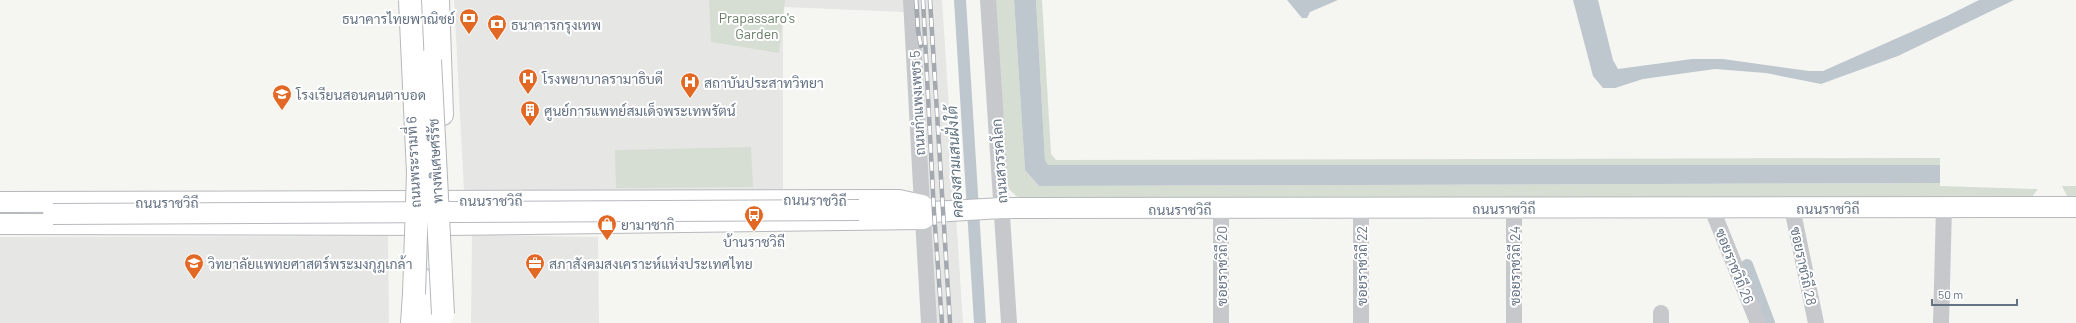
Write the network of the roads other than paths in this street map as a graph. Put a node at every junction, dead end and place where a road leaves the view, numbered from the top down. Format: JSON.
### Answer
{"nodes":[{"id":1,"x":402,"y":0,"type":"edge"},
{"id":2,"x":410,"y":0,"type":"edge"},
{"id":3,"x":417,"y":0,"type":"edge"},
{"id":4,"x":426,"y":0,"type":"edge"},
{"id":5,"x":439,"y":0,"type":"edge"},
{"id":6,"x":911,"y":0,"type":"edge"},
{"id":7,"x":988,"y":0,"type":"edge"},
{"id":8,"x":405,"y":46,"type":"junction"},
{"id":9,"x":446,"y":200,"type":"junction"},
{"id":10,"x":496,"y":200,"type":"junction"},
{"id":11,"x":415,"y":201,"type":"junction"},
{"id":12,"x":0,"y":202,"type":"edge"},
{"id":13,"x":234,"y":202,"type":"junction"},
{"id":14,"x":2076,"y":207,"type":"edge"},
{"id":15,"x":1514,"y":208,"type":"junction"},
{"id":16,"x":1792,"y":208,"type":"junction"},
{"id":17,"x":1944,"y":208,"type":"junction"},
{"id":18,"x":996,"y":209,"type":"junction"},
{"id":19,"x":1221,"y":209,"type":"junction"},
{"id":20,"x":1361,"y":209,"type":"junction"},
{"id":21,"x":1712,"y":209,"type":"junction"},
{"id":22,"x":922,"y":210,"type":"junction"},
{"id":23,"x":0,"y":215,"type":"edge"},
{"id":24,"x":0,"y":224,"type":"edge"},
{"id":25,"x":236,"y":224,"type":"junction"},
{"id":26,"x":416,"y":224,"type":"junction"},
{"id":27,"x":498,"y":224,"type":"junction"},
{"id":28,"x":447,"y":225,"type":"junction"},
{"id":29,"x":412,"y":323,"type":"edge"},
{"id":30,"x":426,"y":323,"type":"edge"},
{"id":31,"x":443,"y":323,"type":"edge"},
{"id":32,"x":451,"y":323,"type":"edge"},
{"id":33,"x":929,"y":323,"type":"edge"},
{"id":34,"x":1009,"y":323,"type":"edge"},
{"id":35,"x":1221,"y":323,"type":"edge"},
{"id":36,"x":1361,"y":323,"type":"edge"},
{"id":37,"x":1514,"y":323,"type":"edge"},
{"id":38,"x":1758,"y":323,"type":"edge"},
{"id":39,"x":1816,"y":323,"type":"edge"},
{"id":40,"x":1941,"y":323,"type":"edge"}],
"edges":[{"from":1,"to":8,"type":"main road","name":"ถนนพระรามที่ 6"},
{"from":2,"to":29,"type":"highway","name":"ทางพิเศษศรีรัช","bridge":true},
{"from":3,"to":8,"type":"main road"},
{"from":4,"to":31,"type":"highway","name":"ทางพิเศษศรีรัช","bridge":true},
{"from":5,"to":9,"type":"main road"},
{"from":6,"to":22,"type":"street","name":"ถนนกำแพงเพชร 5"},
{"from":7,"to":18,"type":"street","name":"ถนนสวรรคโลก"},
{"from":8,"to":11,"type":"main road","name":"ถนนพระรามที่ 6"},
{"from":9,"to":10,"type":"main road","name":"ถนนราชวิถี"},
{"from":9,"to":11,"type":"main road","name":"ถนนราชวิถี"},
{"from":9,"to":28,"type":"main road"},
{"from":10,"to":22,"type":"main road","name":"ถนนราชวิถี"},
{"from":10,"to":27,"type":"main road"},
{"from":11,"to":13,"type":"main road","name":"ถนนราชวิถี"},
{"from":11,"to":26,"type":"main road","name":"ถนนพระรามที่ 6"},
{"from":12,"to":13,"type":"main road","name":"ถนนราชวิถี"},
{"from":13,"to":25,"type":"main road"},
{"from":14,"to":17,"type":"main road","name":"ถนนราชวิถี"},
{"from":15,"to":20,"type":"main road","name":"ถนนราชวิถี"},
{"from":15,"to":21,"type":"main road","name":"ถนนราชวิถี"},
{"from":15,"to":37,"type":"street","name":"ซอยราชวิถี 24"},
{"from":16,"to":17,"type":"main road","name":"ถนนราชวิถี"},
{"from":16,"to":21,"type":"main road","name":"ถนนราชวิถี"},
{"from":16,"to":39,"type":"street","name":"ซอยราชวิถี 28"},
{"from":17,"to":40,"type":"street"},
{"from":18,"to":19,"type":"main road","name":"ถนนราชวิถี"},
{"from":18,"to":22,"type":"main road","name":"ถนนราชวิถี"},
{"from":18,"to":34,"type":"street","name":"ถนนสวรรคโลก"},
{"from":19,"to":20,"type":"main road","name":"ถนนราชวิถี"},
{"from":19,"to":35,"type":"street","name":"ซอยราชวิถี 20"},
{"from":20,"to":36,"type":"street","name":"ซอยราชวิถี 22"},
{"from":21,"to":38,"type":"street","name":"ซอยราชวิถี 26"},
{"from":22,"to":23,"type":"main road","bridge":true},
{"from":22,"to":27,"type":"main road","name":"ถนนราชวิถี"},
{"from":22,"to":33,"type":"street","name":"ถนนกำแพงเพชร 5"},
{"from":24,"to":25,"type":"main road","name":"ถนนราชวิถี"},
{"from":25,"to":26,"type":"main road","name":"ถนนราชวิถี"},
{"from":26,"to":28,"type":"main road","name":"ถนนราชวิถี"},
{"from":26,"to":30,"type":"main road","name":"ถนนพระรามที่ 6"},
{"from":27,"to":28,"type":"main road","name":"ถนนราชวิถี"},
{"from":28,"to":32,"type":"main road"}]}
